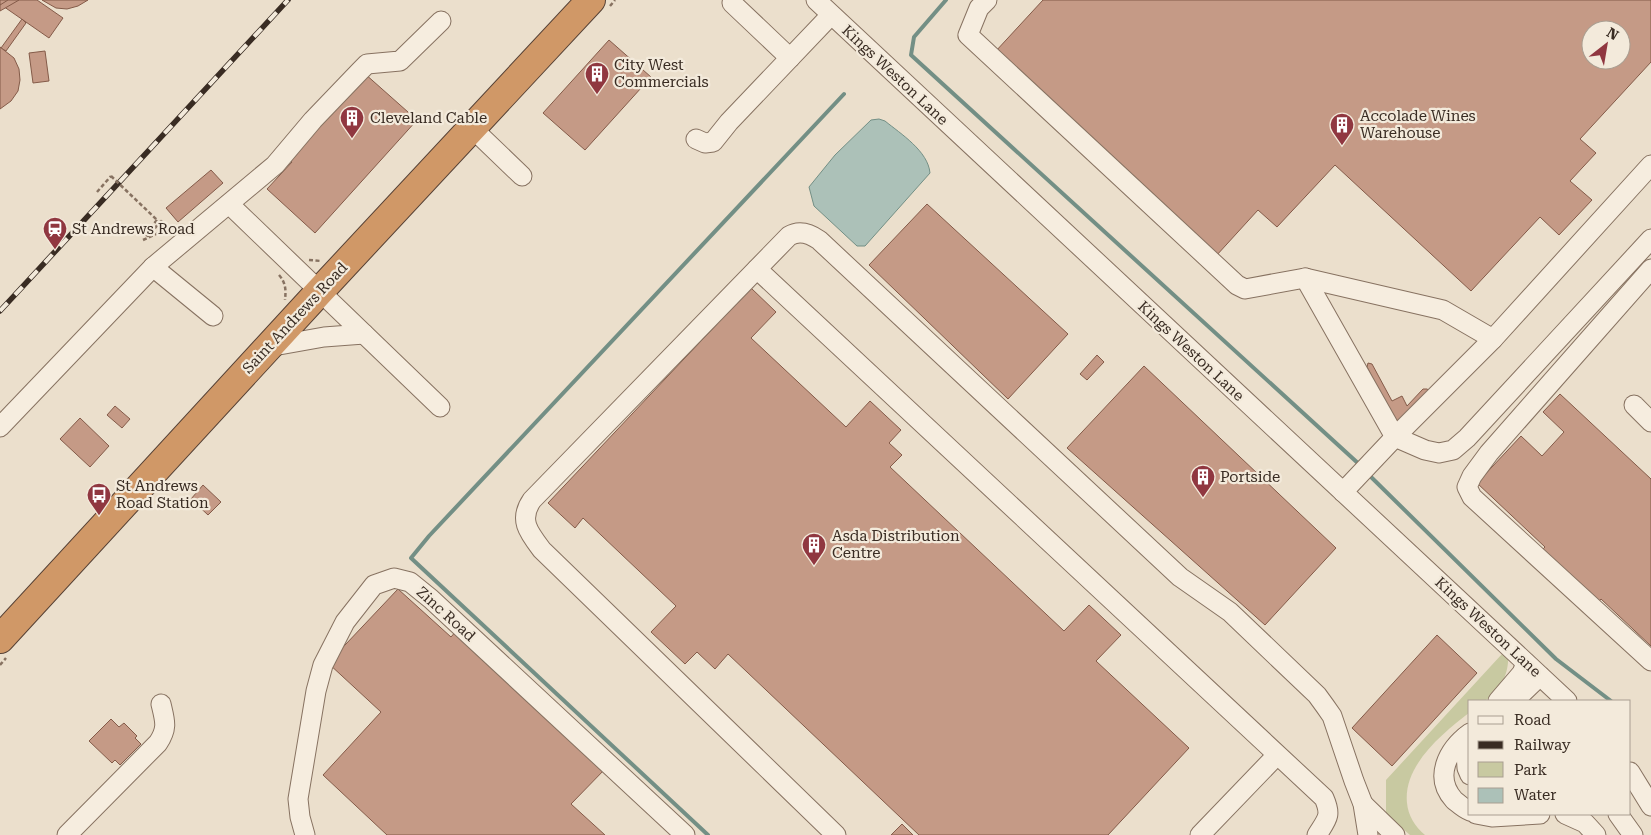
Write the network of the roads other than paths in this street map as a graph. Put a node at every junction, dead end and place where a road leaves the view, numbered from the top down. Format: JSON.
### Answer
{"nodes":[{"id":1,"x":987,"y":0,"type":"edge"},
{"id":2,"x":600,"y":3,"type":"edge"},
{"id":3,"x":732,"y":3,"type":"dead end"},
{"id":4,"x":827,"y":6,"type":"edge"},
{"id":5,"x":441,"y":21,"type":"dead end"},
{"id":6,"x":790,"y":58,"type":"junction"},
{"id":7,"x":472,"y":128,"type":"junction"},
{"id":8,"x":696,"y":139,"type":"dead end"},
{"id":9,"x":1651,"y":165,"type":"edge"},
{"id":10,"x":522,"y":176,"type":"dead end"},
{"id":11,"x":229,"y":204,"type":"junction"},
{"id":12,"x":1651,"y":239,"type":"edge"},
{"id":13,"x":154,"y":267,"type":"junction"},
{"id":14,"x":757,"y":269,"type":"junction"},
{"id":15,"x":1650,"y":271,"type":"edge"},
{"id":16,"x":1305,"y":278,"type":"junction"},
{"id":17,"x":319,"y":292,"type":"junction"},
{"id":18,"x":213,"y":316,"type":"dead end"},
{"id":19,"x":364,"y":334,"type":"junction"},
{"id":20,"x":1493,"y":339,"type":"junction"},
{"id":21,"x":268,"y":348,"type":"junction"},
{"id":22,"x":1634,"y":406,"type":"dead end"},
{"id":23,"x":440,"y":407,"type":"dead end"},
{"id":24,"x":1651,"y":422,"type":"edge"},
{"id":25,"x":0,"y":427,"type":"edge"},
{"id":26,"x":1395,"y":437,"type":"junction"},
{"id":27,"x":1343,"y":492,"type":"junction"},
{"id":28,"x":3,"y":648,"type":"edge"},
{"id":29,"x":1651,"y":661,"type":"edge"},
{"id":30,"x":1526,"y":663,"type":"junction"},
{"id":31,"x":1540,"y":676,"type":"junction"},
{"id":32,"x":1499,"y":700,"type":"edge"},
{"id":33,"x":1515,"y":700,"type":"edge"},
{"id":34,"x":1567,"y":700,"type":"edge"},
{"id":35,"x":161,"y":704,"type":"dead end"},
{"id":36,"x":1467,"y":735,"type":"edge"},
{"id":37,"x":1277,"y":755,"type":"junction"},
{"id":38,"x":1468,"y":770,"type":"edge"},
{"id":39,"x":1631,"y":774,"type":"edge"},
{"id":40,"x":1363,"y":804,"type":"junction"},
{"id":41,"x":1651,"y":806,"type":"edge"},
{"id":42,"x":1468,"y":810,"type":"edge"},
{"id":43,"x":1484,"y":815,"type":"edge"},
{"id":44,"x":1516,"y":815,"type":"edge"},
{"id":45,"x":1568,"y":815,"type":"edge"},
{"id":46,"x":1619,"y":815,"type":"edge"},
{"id":47,"x":67,"y":835,"type":"edge"},
{"id":48,"x":305,"y":835,"type":"edge"},
{"id":49,"x":685,"y":835,"type":"edge"},
{"id":50,"x":836,"y":835,"type":"edge"},
{"id":51,"x":1200,"y":835,"type":"edge"},
{"id":52,"x":1317,"y":835,"type":"edge"},
{"id":53,"x":1368,"y":835,"type":"edge"},
{"id":54,"x":1395,"y":835,"type":"edge"},
{"id":55,"x":1596,"y":835,"type":"edge"},
{"id":56,"x":1632,"y":835,"type":"edge"}],
"edges":[{"from":1,"to":16,"type":"street"},
{"from":2,"to":7,"type":"highway","name":"Saint Andrews Road"},
{"from":3,"to":6,"type":"street"},
{"from":4,"to":6,"type":"street"},
{"from":4,"to":27,"type":"street","name":"Kings Weston Lane"},
{"from":5,"to":11,"type":"street"},
{"from":6,"to":8,"type":"street"},
{"from":7,"to":10,"type":"street"},
{"from":7,"to":17,"type":"highway","name":"Saint Andrews Road"},
{"from":9,"to":20,"type":"street"},
{"from":11,"to":13,"type":"street"},
{"from":11,"to":17,"type":"street"},
{"from":12,"to":26,"type":"street"},
{"from":13,"to":18,"type":"street"},
{"from":13,"to":25,"type":"street"},
{"from":14,"to":37,"type":"street"},
{"from":14,"to":40,"type":"street"},
{"from":14,"to":50,"type":"street"},
{"from":15,"to":29,"type":"street"},
{"from":16,"to":20,"type":"street"},
{"from":16,"to":26,"type":"street"},
{"from":17,"to":19,"type":"street"},
{"from":17,"to":21,"type":"highway","name":"Saint Andrews Road"},
{"from":19,"to":21,"type":"street"},
{"from":19,"to":23,"type":"street"},
{"from":20,"to":26,"type":"street"},
{"from":21,"to":28,"type":"highway","name":"Saint Andrews Road"},
{"from":22,"to":24,"type":"street"},
{"from":26,"to":27,"type":"street"},
{"from":27,"to":30,"type":"street","name":"Kings Weston Lane"},
{"from":30,"to":31,"type":"street","name":"Kings Weston Lane"},
{"from":30,"to":32,"type":"street"},
{"from":31,"to":33,"type":"street"},
{"from":31,"to":34,"type":"street","name":"Kings Weston Lane"},
{"from":35,"to":47,"type":"street"},
{"from":36,"to":38,"type":"street"},
{"from":36,"to":42,"type":"street"},
{"from":37,"to":51,"type":"street"},
{"from":37,"to":52,"type":"street"},
{"from":39,"to":41,"type":"street"},
{"from":40,"to":53,"type":"street"},
{"from":40,"to":54,"type":"street"},
{"from":43,"to":44,"type":"street"},
{"from":45,"to":55,"type":"street"},
{"from":46,"to":56,"type":"street"},
{"from":48,"to":49,"type":"street","name":"Zinc Road"}]}
